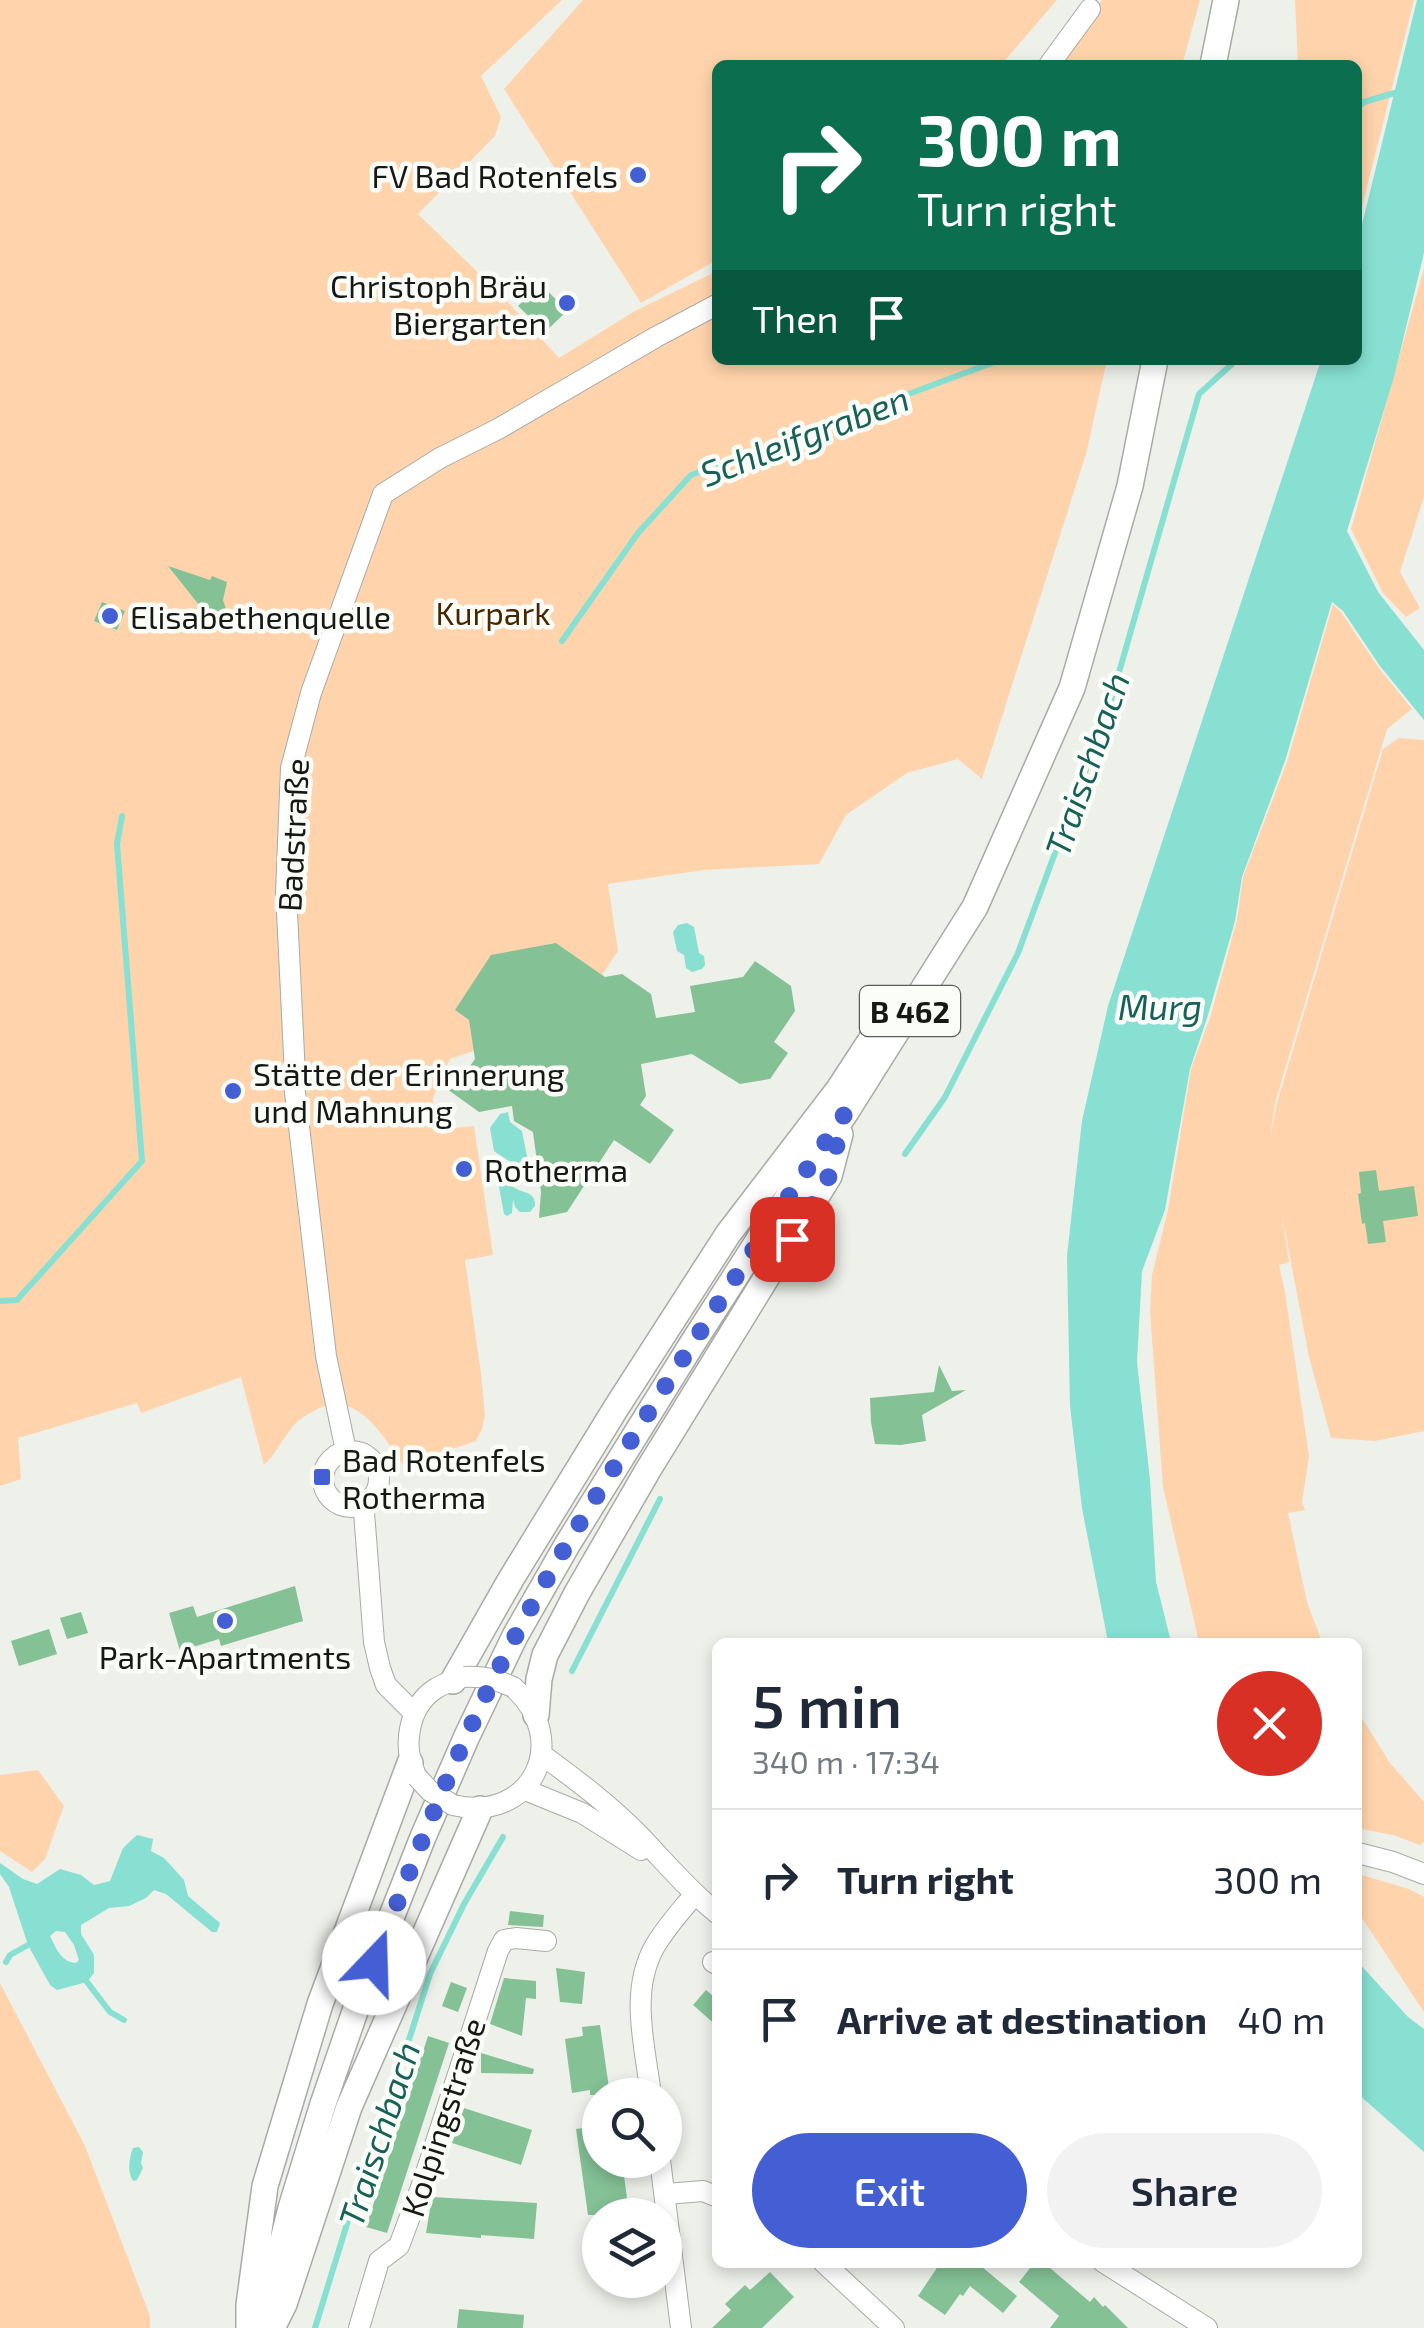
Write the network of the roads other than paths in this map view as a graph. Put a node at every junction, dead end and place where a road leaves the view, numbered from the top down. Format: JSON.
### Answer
{"nodes":[{"id":1,"x":1226,"y":0,"type":"edge"},
{"id":2,"x":1090,"y":10,"type":"dead end"},
{"id":3,"x":1053,"y":60,"type":"edge"},
{"id":4,"x":1214,"y":60,"type":"edge"},
{"id":5,"x":712,"y":307,"type":"edge"},
{"id":6,"x":1154,"y":365,"type":"edge"},
{"id":7,"x":975,"y":907,"type":"junction"},
{"id":8,"x":844,"y":1115,"type":"junction"},
{"id":9,"x":346,"y":1450,"type":"junction"},
{"id":10,"x":361,"y":1506,"type":"junction"},
{"id":11,"x":458,"y":1679,"type":"junction"},
{"id":12,"x":414,"y":1713,"type":"junction"},
{"id":13,"x":536,"y":1715,"type":"junction"},
{"id":14,"x":541,"y":1754,"type":"junction"},
{"id":15,"x":413,"y":1770,"type":"junction"},
{"id":16,"x":523,"y":1789,"type":"junction"},
{"id":17,"x":480,"y":1809,"type":"junction"},
{"id":18,"x":1362,"y":1855,"type":"edge"},
{"id":19,"x":1424,"y":1874,"type":"edge"},
{"id":20,"x":678,"y":1879,"type":"junction"},
{"id":21,"x":694,"y":1895,"type":"junction"},
{"id":22,"x":712,"y":1909,"type":"edge"},
{"id":23,"x":546,"y":1941,"type":"dead end"},
{"id":24,"x":649,"y":2078,"type":"edge"},
{"id":25,"x":663,"y":2178,"type":"edge"},
{"id":26,"x":666,"y":2194,"type":"junction"},
{"id":27,"x":712,"y":2195,"type":"edge"},
{"id":28,"x":830,"y":2268,"type":"edge"},
{"id":29,"x":1112,"y":2268,"type":"edge"},
{"id":30,"x":250,"y":2328,"type":"edge"},
{"id":31,"x":261,"y":2328,"type":"edge"},
{"id":32,"x":272,"y":2328,"type":"edge"},
{"id":33,"x":359,"y":2328,"type":"edge"},
{"id":34,"x":681,"y":2328,"type":"edge"},
{"id":35,"x":894,"y":2328,"type":"edge"},
{"id":36,"x":1207,"y":2328,"type":"edge"}],
"edges":[{"from":1,"to":4,"type":"main road"},
{"from":2,"to":3,"type":"street"},
{"from":5,"to":9,"type":"street","name":"Badstraße"},
{"from":6,"to":7,"type":"main road","number":"B 462"},
{"from":7,"to":8,"type":"main road","number":"B 462"},
{"from":7,"to":11,"type":"main road"},
{"from":8,"to":13,"type":"main road"},
{"from":8,"to":31,"type":"main road","number":"B 462"},
{"from":9,"to":10,"type":"street"},
{"from":9,"to":10,"type":"street"},
{"from":10,"to":12,"type":"street"},
{"from":11,"to":12,"type":"street"},
{"from":11,"to":13,"type":"street","bridge":true},
{"from":12,"to":15,"type":"street"},
{"from":13,"to":14,"type":"street"},
{"from":14,"to":16,"type":"street"},
{"from":14,"to":20,"type":"street"},
{"from":15,"to":17,"type":"street","bridge":true},
{"from":15,"to":30,"type":"main road"},
{"from":16,"to":17,"type":"street"},
{"from":16,"to":20,"type":"street"},
{"from":17,"to":32,"type":"main road"},
{"from":18,"to":19,"type":"street"},
{"from":20,"to":21,"type":"street"},
{"from":21,"to":22,"type":"street"},
{"from":21,"to":24,"type":"street"},
{"from":23,"to":33,"type":"street","name":"Kolpingstraße"},
{"from":25,"to":26,"type":"street"},
{"from":26,"to":27,"type":"street"},
{"from":26,"to":34,"type":"street"},
{"from":28,"to":35,"type":"street"},
{"from":29,"to":36,"type":"street"}]}
